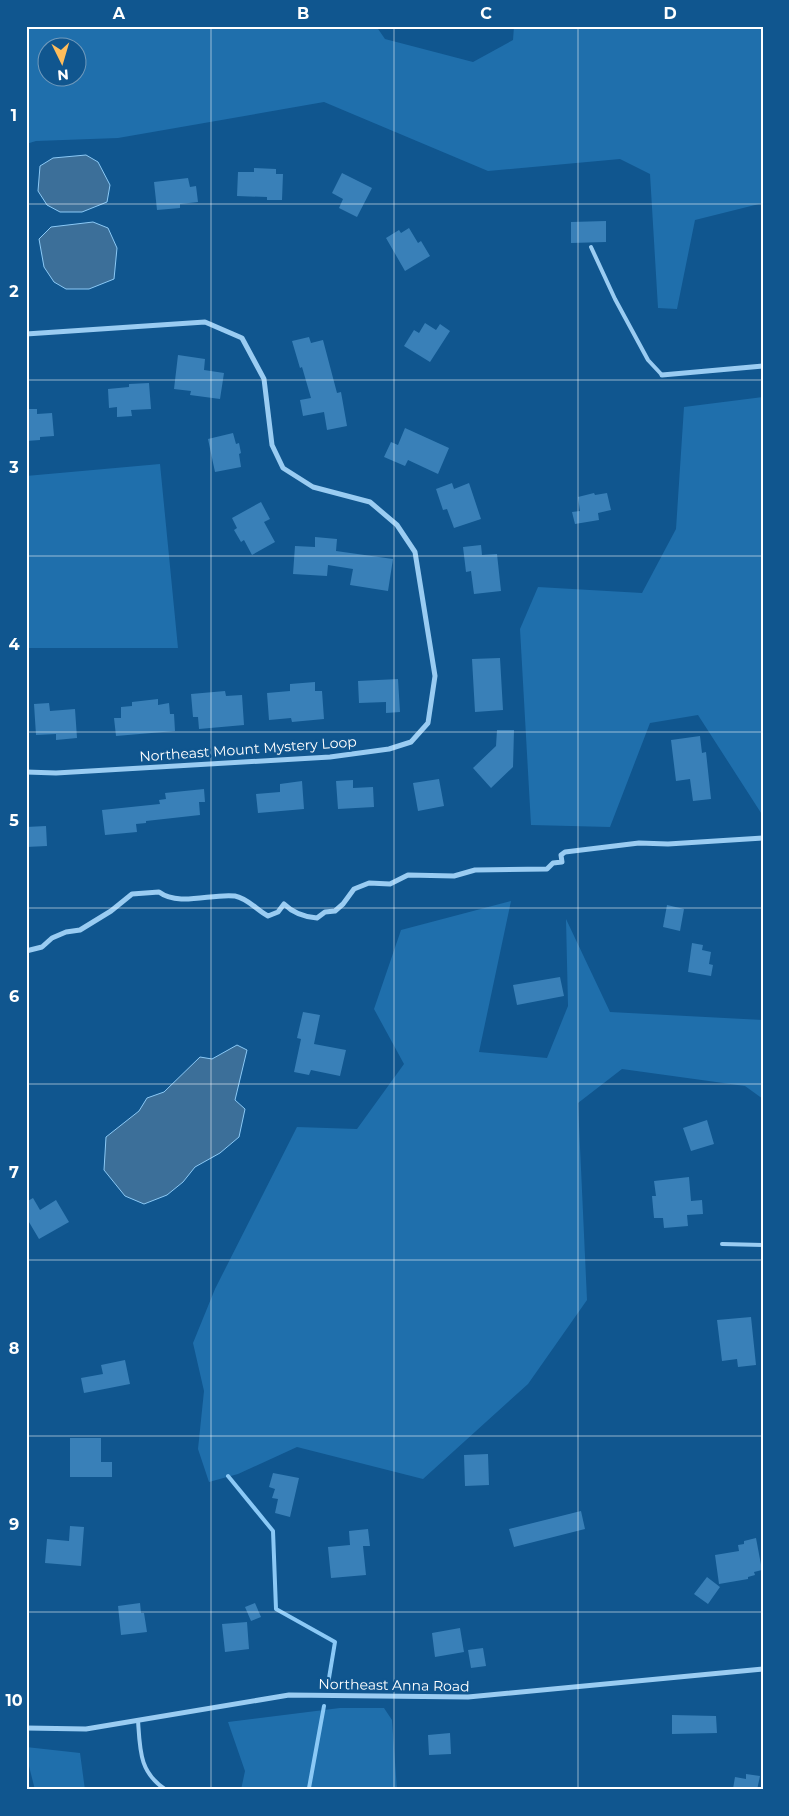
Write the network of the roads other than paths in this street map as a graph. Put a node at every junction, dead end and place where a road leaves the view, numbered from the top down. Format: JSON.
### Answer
{"nodes":[{"id":1,"x":591,"y":247,"type":"dead end"},
{"id":2,"x":26,"y":334,"type":"edge"},
{"id":3,"x":763,"y":366,"type":"edge"},
{"id":4,"x":662,"y":375,"type":"joint"},
{"id":5,"x":26,"y":772,"type":"edge"},
{"id":6,"x":763,"y":838,"type":"edge"},
{"id":7,"x":26,"y":951,"type":"edge"},
{"id":8,"x":722,"y":1244,"type":"dead end"},
{"id":9,"x":763,"y":1245,"type":"edge"},
{"id":10,"x":763,"y":1669,"type":"edge"},
{"id":11,"x":138,"y":1720,"type":"junction"},
{"id":12,"x":26,"y":1728,"type":"edge"},
{"id":13,"x":166,"y":1790,"type":"edge"}],
"edges":[{"from":1,"to":4,"type":"lane"},
{"from":2,"to":5,"type":"street","name":"Northeast Mount Mystery Loop"},
{"from":3,"to":4,"type":"street"},
{"from":6,"to":7,"type":"street"},
{"from":8,"to":9,"type":"lane"},
{"from":10,"to":11,"type":"street","name":"Northeast Anna Road"},
{"from":11,"to":12,"type":"street","name":"Northeast Anna Road"},
{"from":11,"to":13,"type":"lane"}]}
